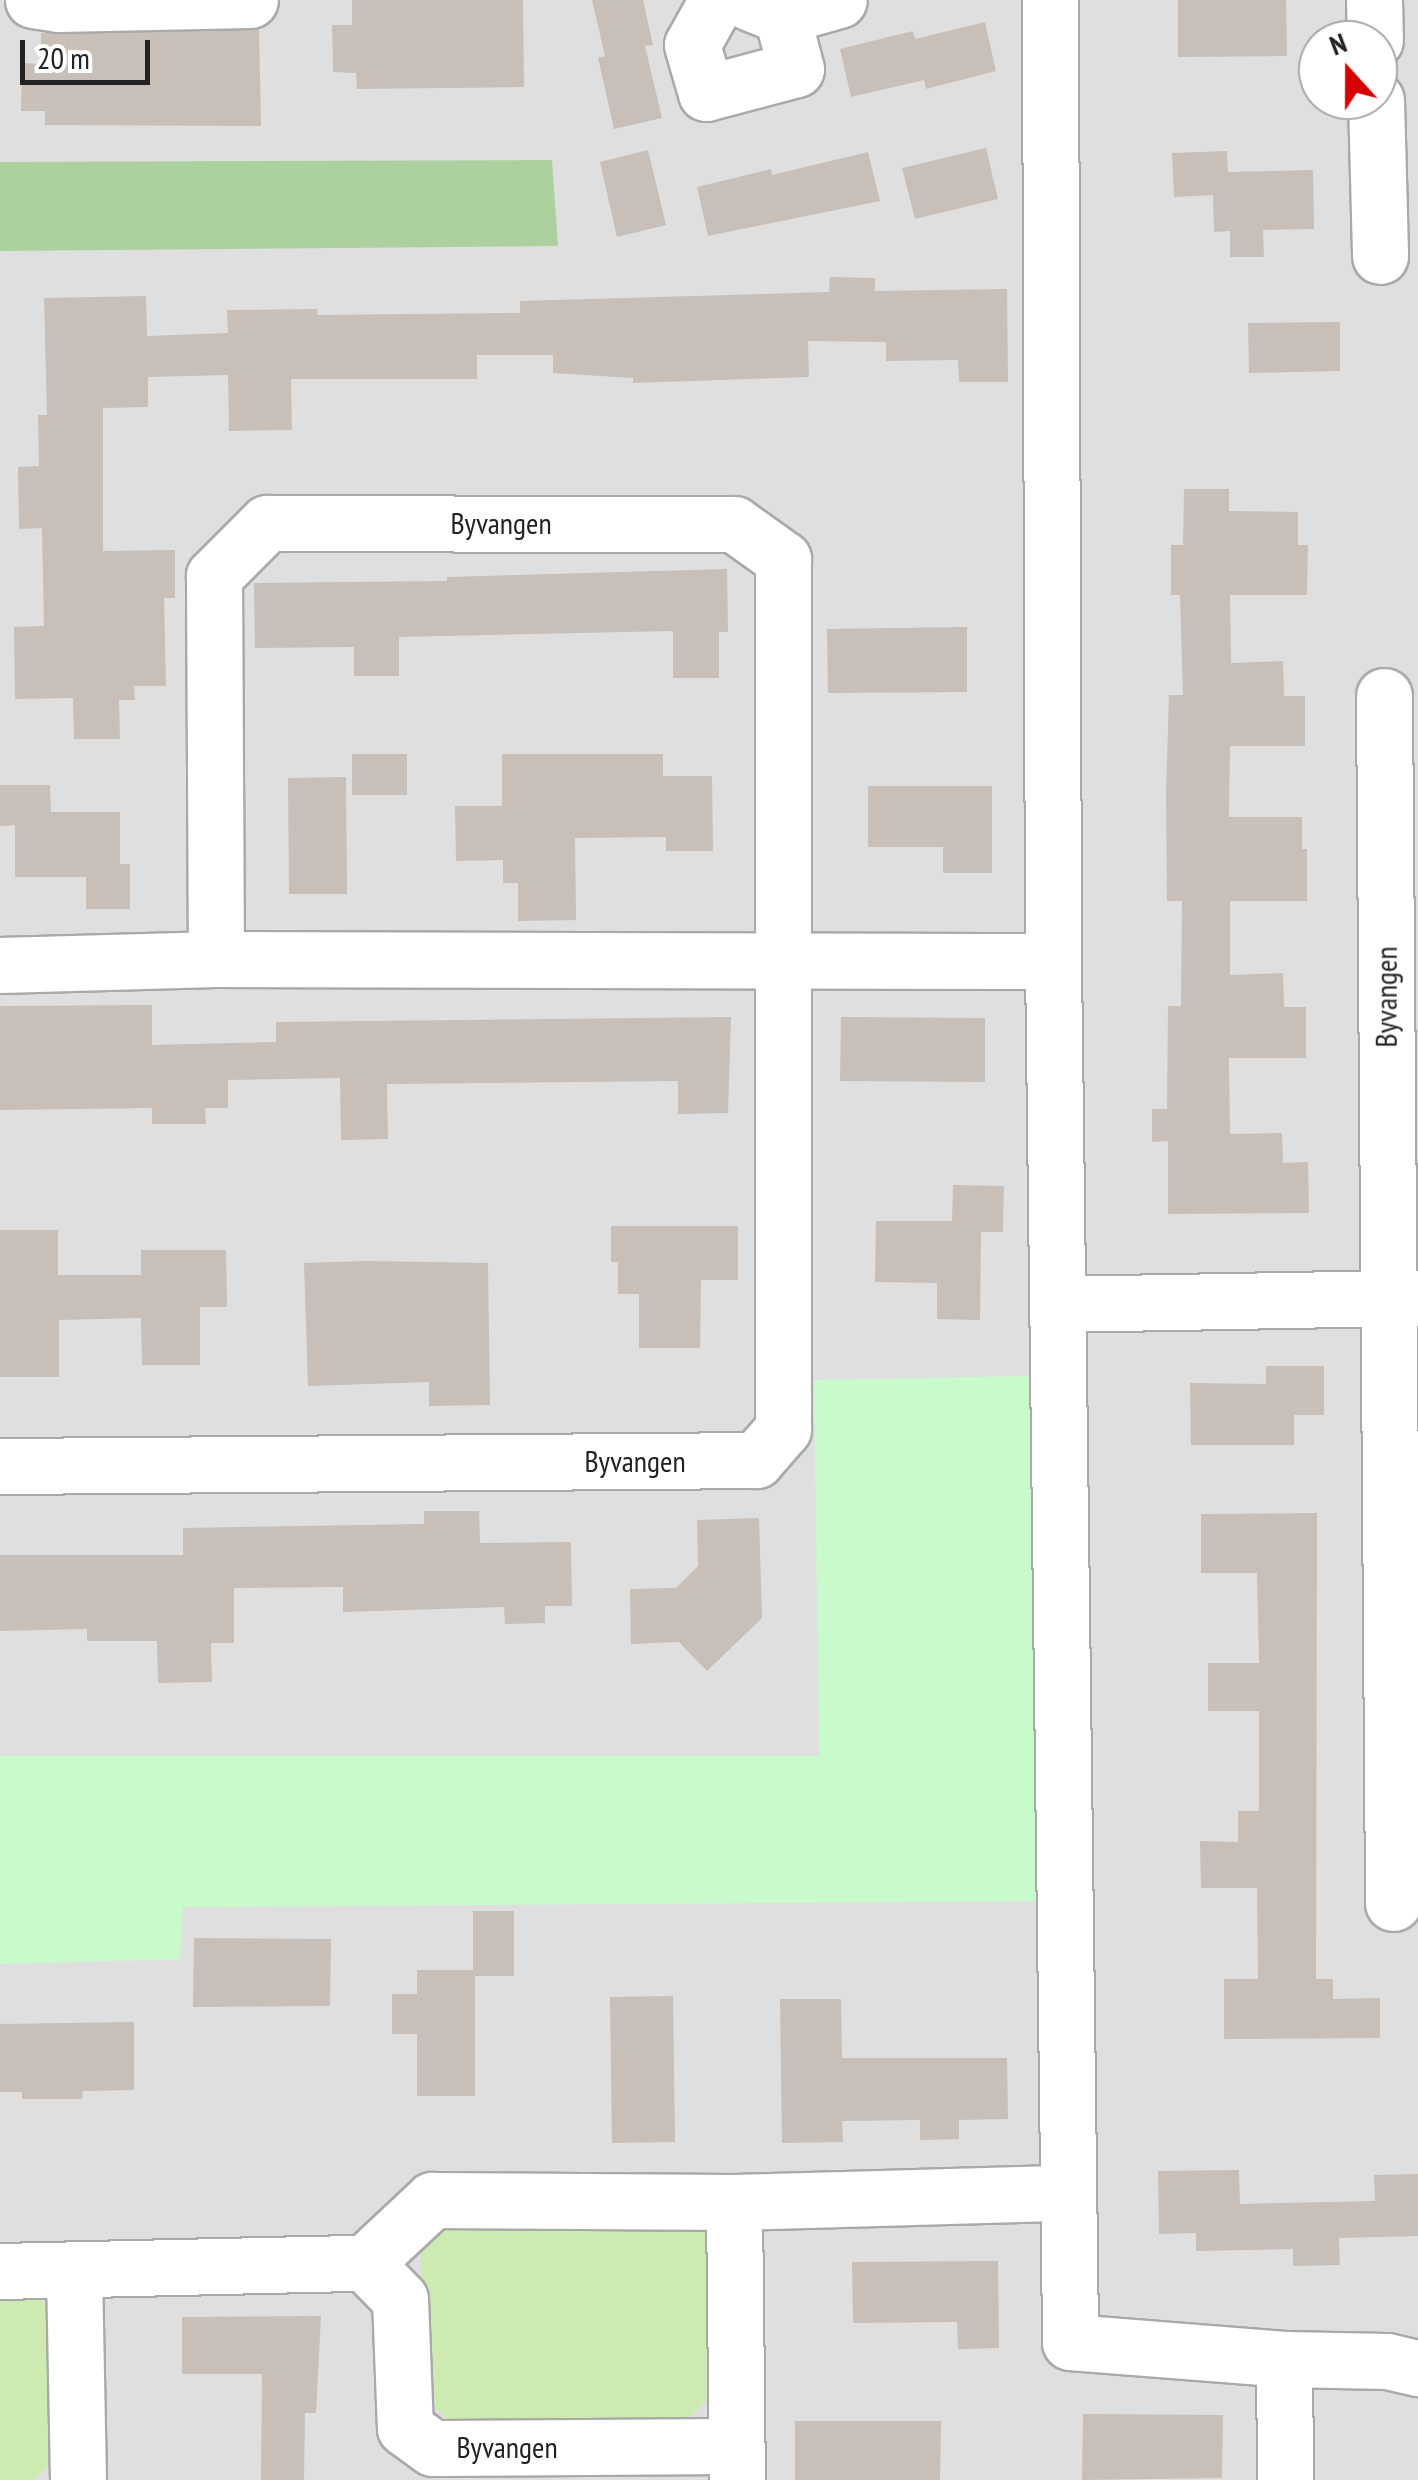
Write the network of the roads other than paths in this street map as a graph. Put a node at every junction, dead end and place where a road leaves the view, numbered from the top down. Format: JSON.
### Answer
{"nodes":[{"id":1,"x":34,"y":0,"type":"edge"},
{"id":2,"x":250,"y":0,"type":"edge"},
{"id":3,"x":717,"y":0,"type":"edge"},
{"id":4,"x":839,"y":0,"type":"edge"},
{"id":5,"x":1050,"y":0,"type":"edge"},
{"id":6,"x":763,"y":8,"type":"edge"},
{"id":7,"x":1377,"y":120,"type":"edge"},
{"id":8,"x":1380,"y":256,"type":"dead end"},
{"id":9,"x":1384,"y":696,"type":"dead end"},
{"id":10,"x":780,"y":957,"type":"junction"},
{"id":11,"x":216,"y":959,"type":"junction"},
{"id":12,"x":1053,"y":961,"type":"junction"},
{"id":13,"x":0,"y":965,"type":"edge"},
{"id":14,"x":1403,"y":1298,"type":"edge"},
{"id":15,"x":1057,"y":1304,"type":"junction"},
{"id":16,"x":0,"y":1466,"type":"edge"},
{"id":17,"x":1393,"y":1902,"type":"dead end"},
{"id":18,"x":1066,"y":2193,"type":"junction"},
{"id":19,"x":734,"y":2202,"type":"junction"},
{"id":20,"x":364,"y":2263,"type":"junction"},
{"id":21,"x":0,"y":2271,"type":"edge"},
{"id":22,"x":74,"y":2271,"type":"junction"},
{"id":23,"x":1284,"y":2359,"type":"junction"},
{"id":24,"x":1418,"y":2368,"type":"edge"},
{"id":25,"x":736,"y":2463,"type":"edge"},
{"id":26,"x":78,"y":2480,"type":"edge"},
{"id":27,"x":1284,"y":2480,"type":"edge"}],
"edges":[{"from":1,"to":2,"type":"street"},
{"from":3,"to":6,"type":"street"},
{"from":4,"to":6,"type":"street"},
{"from":5,"to":12,"type":"street"},
{"from":7,"to":8,"type":"street"},
{"from":9,"to":14,"type":"street","name":"Byvangen"},
{"from":10,"to":11,"type":"street"},
{"from":10,"to":11,"type":"street","name":"Byvangen"},
{"from":10,"to":12,"type":"street"},
{"from":10,"to":16,"type":"street","name":"Byvangen"},
{"from":11,"to":13,"type":"street"},
{"from":12,"to":15,"type":"street"},
{"from":14,"to":15,"type":"street"},
{"from":14,"to":17,"type":"street","name":"Byvangen"},
{"from":15,"to":18,"type":"street"},
{"from":18,"to":19,"type":"street"},
{"from":18,"to":23,"type":"street"},
{"from":19,"to":20,"type":"street"},
{"from":19,"to":25,"type":"street","name":"Byvangen"},
{"from":20,"to":22,"type":"street"},
{"from":20,"to":25,"type":"street","name":"Byvangen"},
{"from":21,"to":22,"type":"street"},
{"from":22,"to":26,"type":"street"},
{"from":23,"to":24,"type":"street"},
{"from":23,"to":27,"type":"street"}]}
